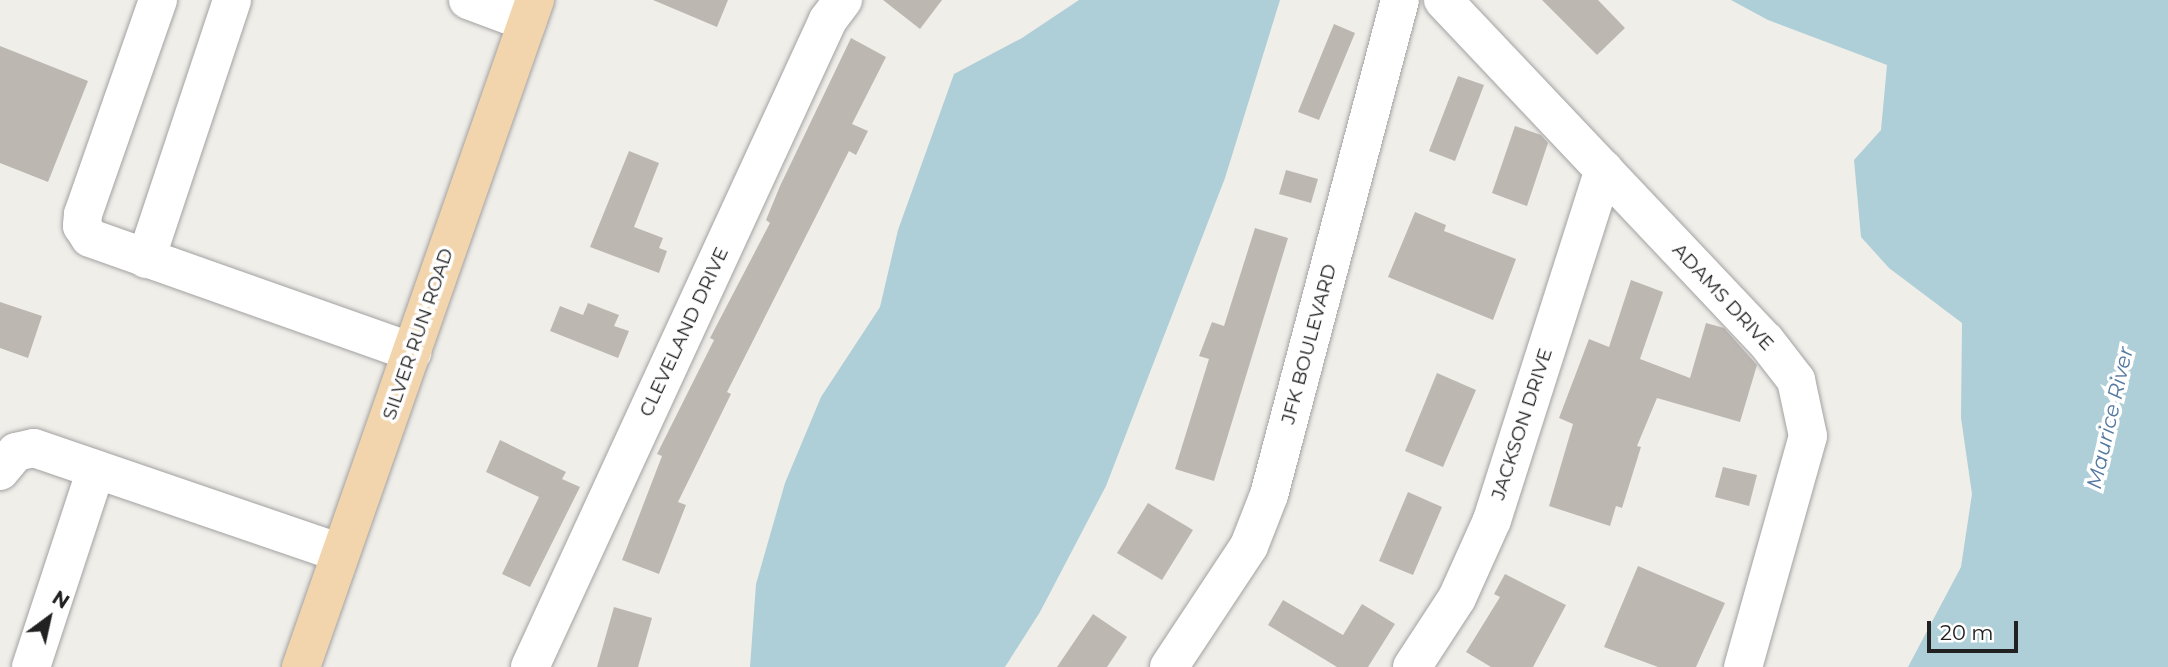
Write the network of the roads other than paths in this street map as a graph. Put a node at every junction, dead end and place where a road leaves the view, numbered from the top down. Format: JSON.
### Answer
{"nodes":[{"id":1,"x":158,"y":0,"type":"edge"},
{"id":2,"x":232,"y":0,"type":"edge"},
{"id":3,"x":468,"y":0,"type":"edge"},
{"id":4,"x":843,"y":0,"type":"edge"},
{"id":5,"x":1400,"y":0,"type":"edge"},
{"id":6,"x":1444,"y":0,"type":"edge"},
{"id":7,"x":531,"y":11,"type":"edge"},
{"id":8,"x":1604,"y":169,"type":"junction"},
{"id":9,"x":146,"y":259,"type":"junction"},
{"id":10,"x":412,"y":352,"type":"junction"},
{"id":11,"x":96,"y":469,"type":"junction"},
{"id":12,"x":0,"y":471,"type":"edge"},
{"id":13,"x":341,"y":553,"type":"junction"},
{"id":14,"x":530,"y":666,"type":"edge"},
{"id":15,"x":31,"y":667,"type":"edge"},
{"id":16,"x":301,"y":667,"type":"edge"},
{"id":17,"x":1169,"y":667,"type":"edge"},
{"id":18,"x":1412,"y":667,"type":"edge"},
{"id":19,"x":1743,"y":667,"type":"edge"}],
"edges":[{"from":1,"to":9,"type":"street"},
{"from":2,"to":9,"type":"street"},
{"from":3,"to":7,"type":"street"},
{"from":4,"to":14,"type":"street","name":"CLEVELAND DRIVE"},
{"from":5,"to":17,"type":"street","name":"JFK BOULEVARD"},
{"from":6,"to":8,"type":"street","name":"ADAMS DRIVE"},
{"from":7,"to":10,"type":"main road","name":"SILVER RUN ROAD"},
{"from":8,"to":18,"type":"street","name":"JACKSON DRIVE"},
{"from":8,"to":19,"type":"street","name":"ADAMS DRIVE"},
{"from":9,"to":10,"type":"street"},
{"from":10,"to":13,"type":"main road","name":"SILVER RUN ROAD"},
{"from":11,"to":12,"type":"street"},
{"from":11,"to":13,"type":"street"},
{"from":11,"to":15,"type":"street"},
{"from":13,"to":16,"type":"main road","name":"SILVER RUN ROAD"}]}
